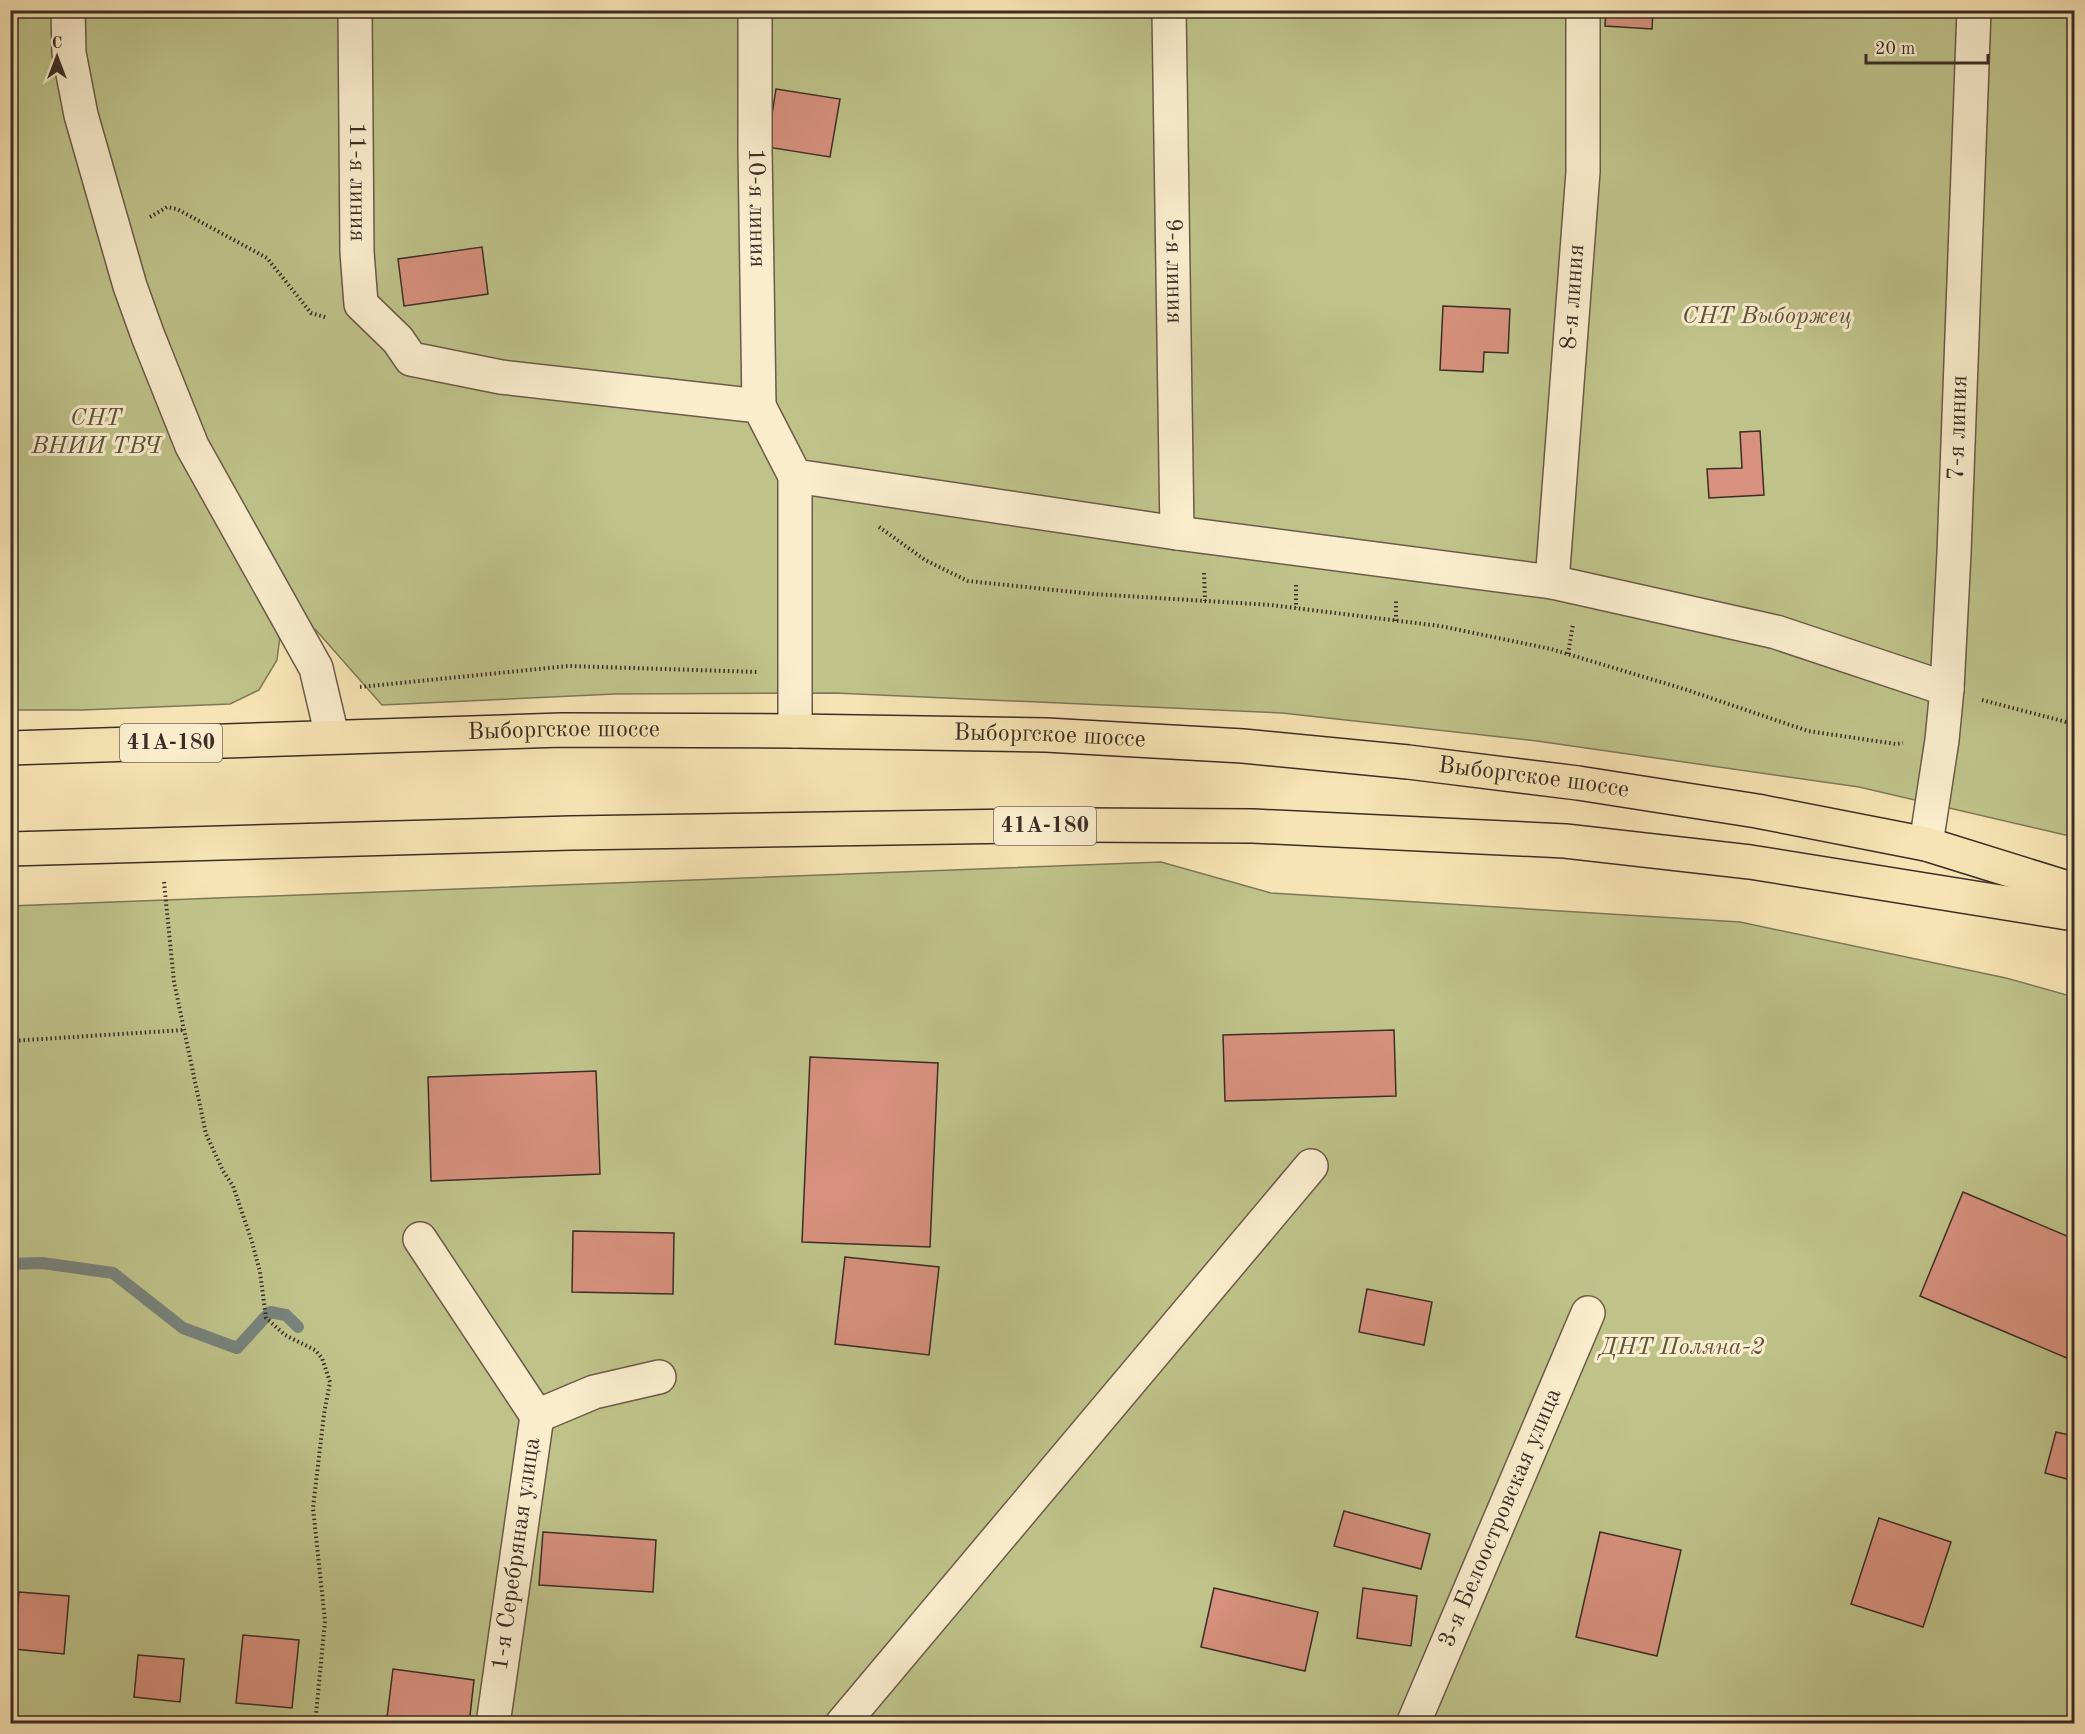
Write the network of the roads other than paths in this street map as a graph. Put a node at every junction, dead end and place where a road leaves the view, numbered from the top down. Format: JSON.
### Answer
{"nodes":[{"id":1,"x":68,"y":10,"type":"edge"},
{"id":2,"x":355,"y":10,"type":"edge"},
{"id":3,"x":755,"y":10,"type":"edge"},
{"id":4,"x":1169,"y":10,"type":"edge"},
{"id":5,"x":1583,"y":10,"type":"edge"},
{"id":6,"x":1974,"y":10,"type":"edge"},
{"id":7,"x":759,"y":406,"type":"junction"},
{"id":8,"x":795,"y":476,"type":"junction"},
{"id":9,"x":1178,"y":533,"type":"junction"},
{"id":10,"x":1552,"y":582,"type":"junction"},
{"id":11,"x":1947,"y":689,"type":"junction"},
{"id":12,"x":795,"y":731,"type":"junction"},
{"id":13,"x":332,"y":736,"type":"junction"},
{"id":14,"x":10,"y":748,"type":"edge"},
{"id":15,"x":1926,"y":844,"type":"junction"},
{"id":16,"x":10,"y":849,"type":"edge"},
{"id":17,"x":2074,"y":890,"type":"edge"},
{"id":18,"x":2074,"y":914,"type":"edge"},
{"id":19,"x":1311,"y":1166,"type":"dead end"},
{"id":20,"x":420,"y":1239,"type":"dead end"},
{"id":21,"x":1588,"y":1313,"type":"dead end"},
{"id":22,"x":659,"y":1377,"type":"dead end"},
{"id":23,"x":537,"y":1416,"type":"junction"},
{"id":24,"x":493,"y":1724,"type":"edge"},
{"id":25,"x":842,"y":1724,"type":"edge"},
{"id":26,"x":1413,"y":1724,"type":"edge"}],
"edges":[{"from":1,"to":13,"type":"street"},
{"from":2,"to":7,"type":"street","name":"11-я линия"},
{"from":3,"to":7,"type":"street","name":"10-я линия"},
{"from":4,"to":9,"type":"street","name":"9-я линия"},
{"from":5,"to":10,"type":"street","name":"8-я линия"},
{"from":6,"to":11,"type":"street","name":"7-я линия"},
{"from":7,"to":8,"type":"street"},
{"from":8,"to":9,"type":"street"},
{"from":8,"to":12,"type":"street"},
{"from":9,"to":10,"type":"street"},
{"from":10,"to":11,"type":"street"},
{"from":11,"to":15,"type":"street","name":"7-я линия"},
{"from":12,"to":13,"type":"main road","name":"Выборгское шоссе","number":"41А-180"},
{"from":12,"to":15,"type":"main road","name":"Выборгское шоссе","number":"41А-180"},
{"from":13,"to":14,"type":"main road","name":"Выборгское шоссе","number":"41А-180"},
{"from":15,"to":17,"type":"main road","name":"Выборгское шоссе","number":"41А-180"},
{"from":16,"to":18,"type":"main road","number":"41А-180"},
{"from":19,"to":25,"type":"street"},
{"from":20,"to":23,"type":"street","name":"1-я Серебряная улица"},
{"from":21,"to":26,"type":"street","name":"3-я Белоостровская улица"},
{"from":22,"to":23,"type":"street"},
{"from":23,"to":24,"type":"street","name":"1-я Серебряная улица"}]}
